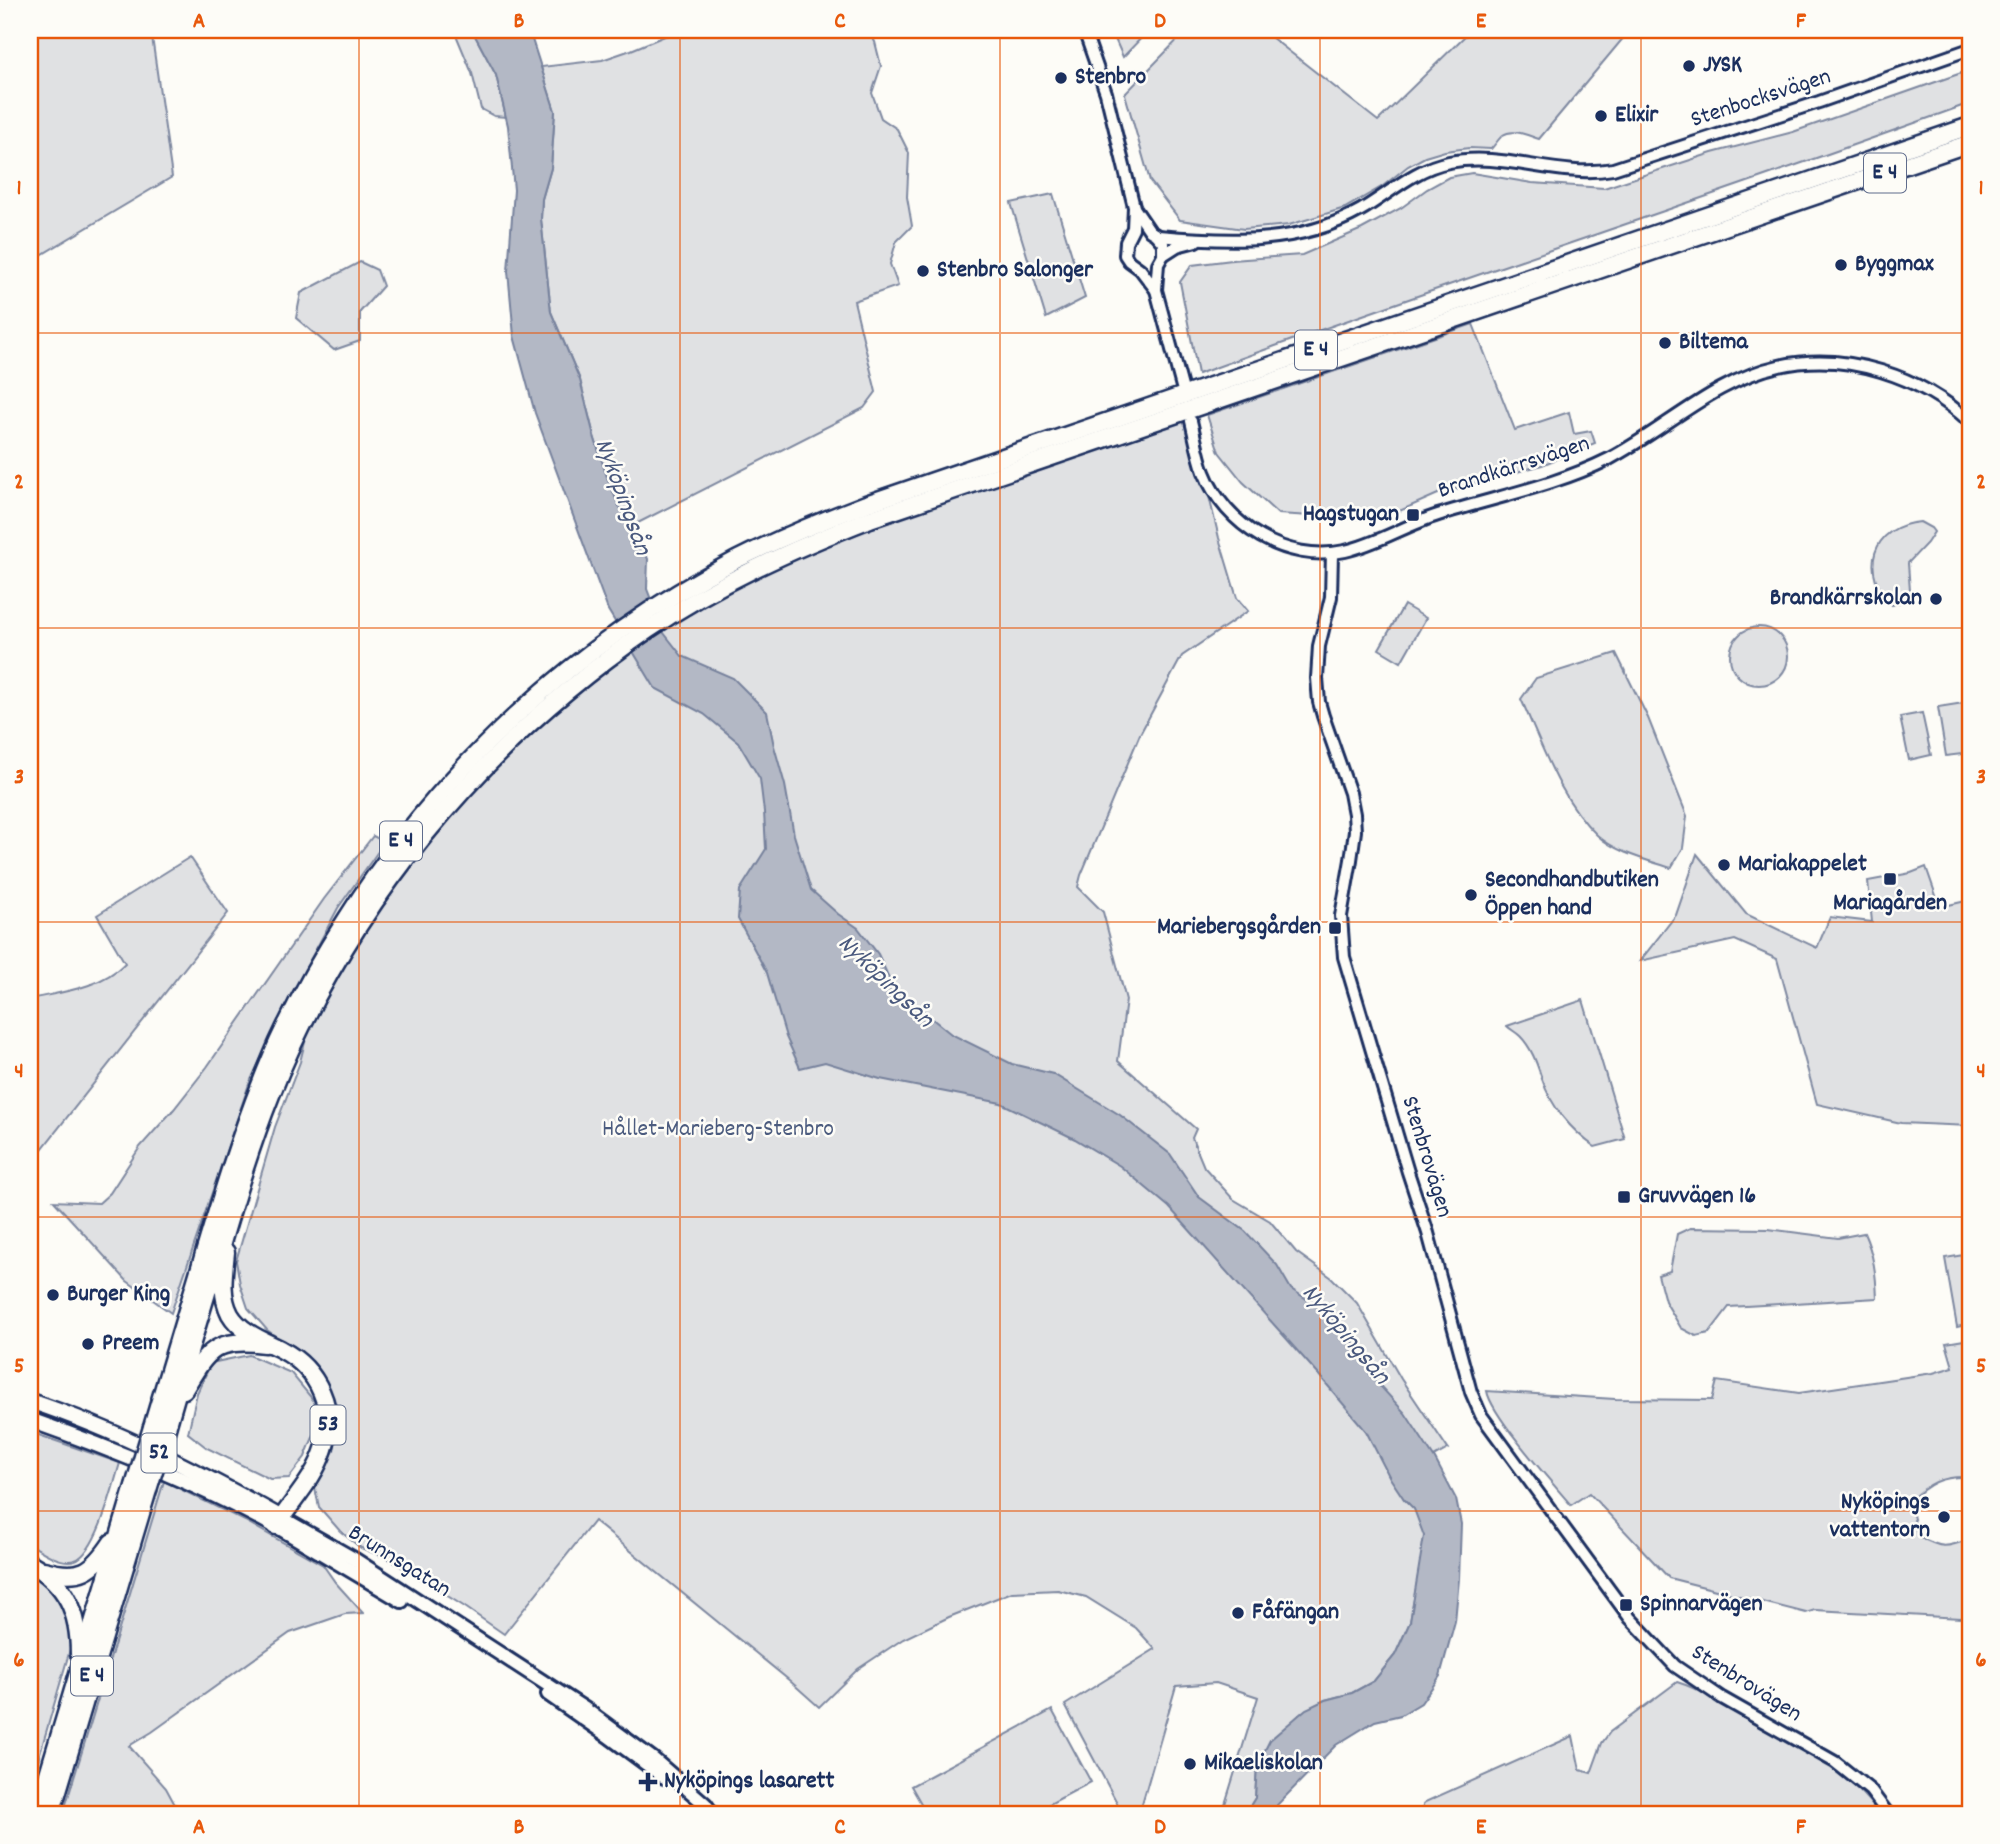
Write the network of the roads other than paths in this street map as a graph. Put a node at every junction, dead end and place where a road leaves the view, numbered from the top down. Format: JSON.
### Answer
{"nodes":[{"id":1,"x":1084,"y":30,"type":"edge"},
{"id":2,"x":1970,"y":49,"type":"edge"},
{"id":3,"x":1970,"y":126,"type":"edge"},
{"id":4,"x":1970,"y":143,"type":"edge"},
{"id":5,"x":1134,"y":207,"type":"junction"},
{"id":6,"x":1154,"y":233,"type":"junction"},
{"id":7,"x":1130,"y":236,"type":"junction"},
{"id":8,"x":1202,"y":239,"type":"junction"},
{"id":9,"x":1160,"y":259,"type":"junction"},
{"id":10,"x":1140,"y":269,"type":"junction"},
{"id":11,"x":1156,"y":290,"type":"junction"},
{"id":12,"x":1182,"y":387,"type":"dead end"},
{"id":13,"x":1191,"y":421,"type":"dead end"},
{"id":14,"x":1970,"y":422,"type":"edge"},
{"id":15,"x":1332,"y":553,"type":"junction"},
{"id":16,"x":676,"y":604,"type":"junction"},
{"id":17,"x":598,"y":657,"type":"junction"},
{"id":18,"x":229,"y":1218,"type":"junction"},
{"id":19,"x":270,"y":1345,"type":"junction"},
{"id":20,"x":30,"y":1401,"type":"edge"},
{"id":21,"x":172,"y":1410,"type":"junction"},
{"id":22,"x":30,"y":1420,"type":"edge"},
{"id":23,"x":159,"y":1429,"type":"junction"},
{"id":24,"x":141,"y":1488,"type":"junction"},
{"id":25,"x":279,"y":1522,"type":"junction"},
{"id":26,"x":122,"y":1529,"type":"junction"},
{"id":27,"x":34,"y":1565,"type":"edge"},
{"id":28,"x":78,"y":1674,"type":"junction"},
{"id":29,"x":36,"y":1814,"type":"edge"},
{"id":30,"x":51,"y":1814,"type":"edge"},
{"id":31,"x":710,"y":1814,"type":"edge"},
{"id":32,"x":1888,"y":1814,"type":"edge"}],
"edges":[{"from":1,"to":5,"type":"street"},
{"from":2,"to":8,"type":"street","name":"Stenbocksvägen"},
{"from":3,"to":16,"type":"highway","number":"E 4"},
{"from":4,"to":16,"type":"highway","number":"E 4"},
{"from":5,"to":6,"type":"street"},
{"from":5,"to":7,"type":"street"},
{"from":6,"to":7,"type":"street"},
{"from":6,"to":8,"type":"street","name":"Stenbocksvägen"},
{"from":6,"to":9,"type":"street"},
{"from":7,"to":10,"type":"street"},
{"from":8,"to":9,"type":"street","name":"Stenbocksvägen"},
{"from":9,"to":10,"type":"street"},
{"from":9,"to":11,"type":"street"},
{"from":10,"to":11,"type":"street"},
{"from":11,"to":12,"type":"street"},
{"from":13,"to":15,"type":"street"},
{"from":14,"to":15,"type":"street","name":"Brandkärrsvägen"},
{"from":15,"to":32,"type":"street","name":"Stenbrovägen"},
{"from":16,"to":17,"type":"highway","number":"E 4"},
{"from":17,"to":18,"type":"highway","number":"E 4"},
{"from":17,"to":23,"type":"highway","number":"E 4"},
{"from":18,"to":19,"type":"highway"},
{"from":18,"to":21,"type":"highway","number":"E 4"},
{"from":19,"to":21,"type":"highway","number":"53"},
{"from":19,"to":25,"type":"highway","number":"53"},
{"from":20,"to":25,"type":"main road","name":"Brunnsgatan","number":"52"},
{"from":21,"to":23,"type":"highway","number":"E 4"},
{"from":22,"to":25,"type":"main road","name":"Brunnsgatan","number":"52"},
{"from":23,"to":24,"type":"highway","number":"E 4","bridge":true},
{"from":24,"to":26,"type":"highway","number":"E 4"},
{"from":24,"to":30,"type":"highway","number":"E 4"},
{"from":25,"to":31,"type":"main road","name":"Brunnsgatan"},
{"from":26,"to":27,"type":"highway"},
{"from":26,"to":28,"type":"highway","number":"E 4"},
{"from":27,"to":28,"type":"highway"},
{"from":28,"to":29,"type":"highway","number":"E 4"}]}
